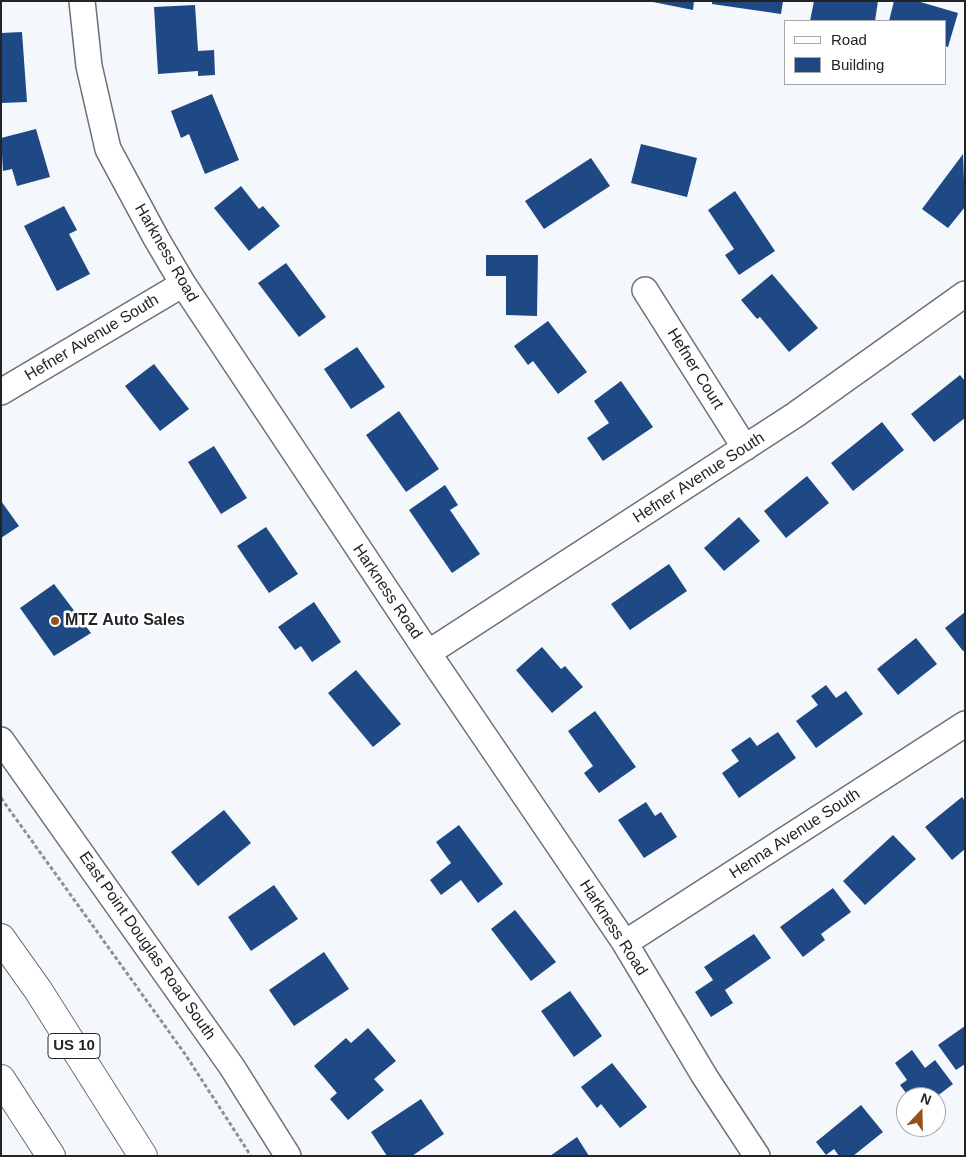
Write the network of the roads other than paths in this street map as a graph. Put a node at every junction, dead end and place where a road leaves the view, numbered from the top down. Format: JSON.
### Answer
{"nodes":[{"id":1,"x":82,"y":1,"type":"edge"},
{"id":2,"x":183,"y":284,"type":"junction"},
{"id":3,"x":645,"y":290,"type":"dead end"},
{"id":4,"x":965,"y":294,"type":"edge"},
{"id":5,"x":1,"y":392,"type":"edge"},
{"id":6,"x":745,"y":448,"type":"junction"},
{"id":7,"x":428,"y":654,"type":"junction"},
{"id":8,"x":965,"y":724,"type":"edge"},
{"id":9,"x":1,"y":740,"type":"edge"},
{"id":10,"x":1,"y":938,"type":"edge"},
{"id":11,"x":625,"y":944,"type":"junction"},
{"id":12,"x":1,"y":1079,"type":"edge"},
{"id":13,"x":52,"y":1156,"type":"edge"},
{"id":14,"x":143,"y":1156,"type":"edge"},
{"id":15,"x":288,"y":1156,"type":"edge"},
{"id":16,"x":757,"y":1156,"type":"edge"}],
"edges":[{"from":1,"to":2,"type":"street","name":"Harkness Road"},
{"from":2,"to":5,"type":"street","name":"Hefner Avenue South"},
{"from":2,"to":7,"type":"street","name":"Harkness Road"},
{"from":3,"to":6,"type":"street","name":"Hefner Court"},
{"from":4,"to":6,"type":"street","name":"Hefner Avenue South"},
{"from":6,"to":7,"type":"street","name":"Hefner Avenue South"},
{"from":7,"to":11,"type":"street","name":"Harkness Road"},
{"from":8,"to":11,"type":"street","name":"Henna Avenue South"},
{"from":9,"to":15,"type":"street","name":"East Point Douglas Road South"},
{"from":10,"to":14,"type":"highway","number":"US 10"},
{"from":11,"to":16,"type":"street","name":"Harkness Road"},
{"from":12,"to":13,"type":"highway"}]}
